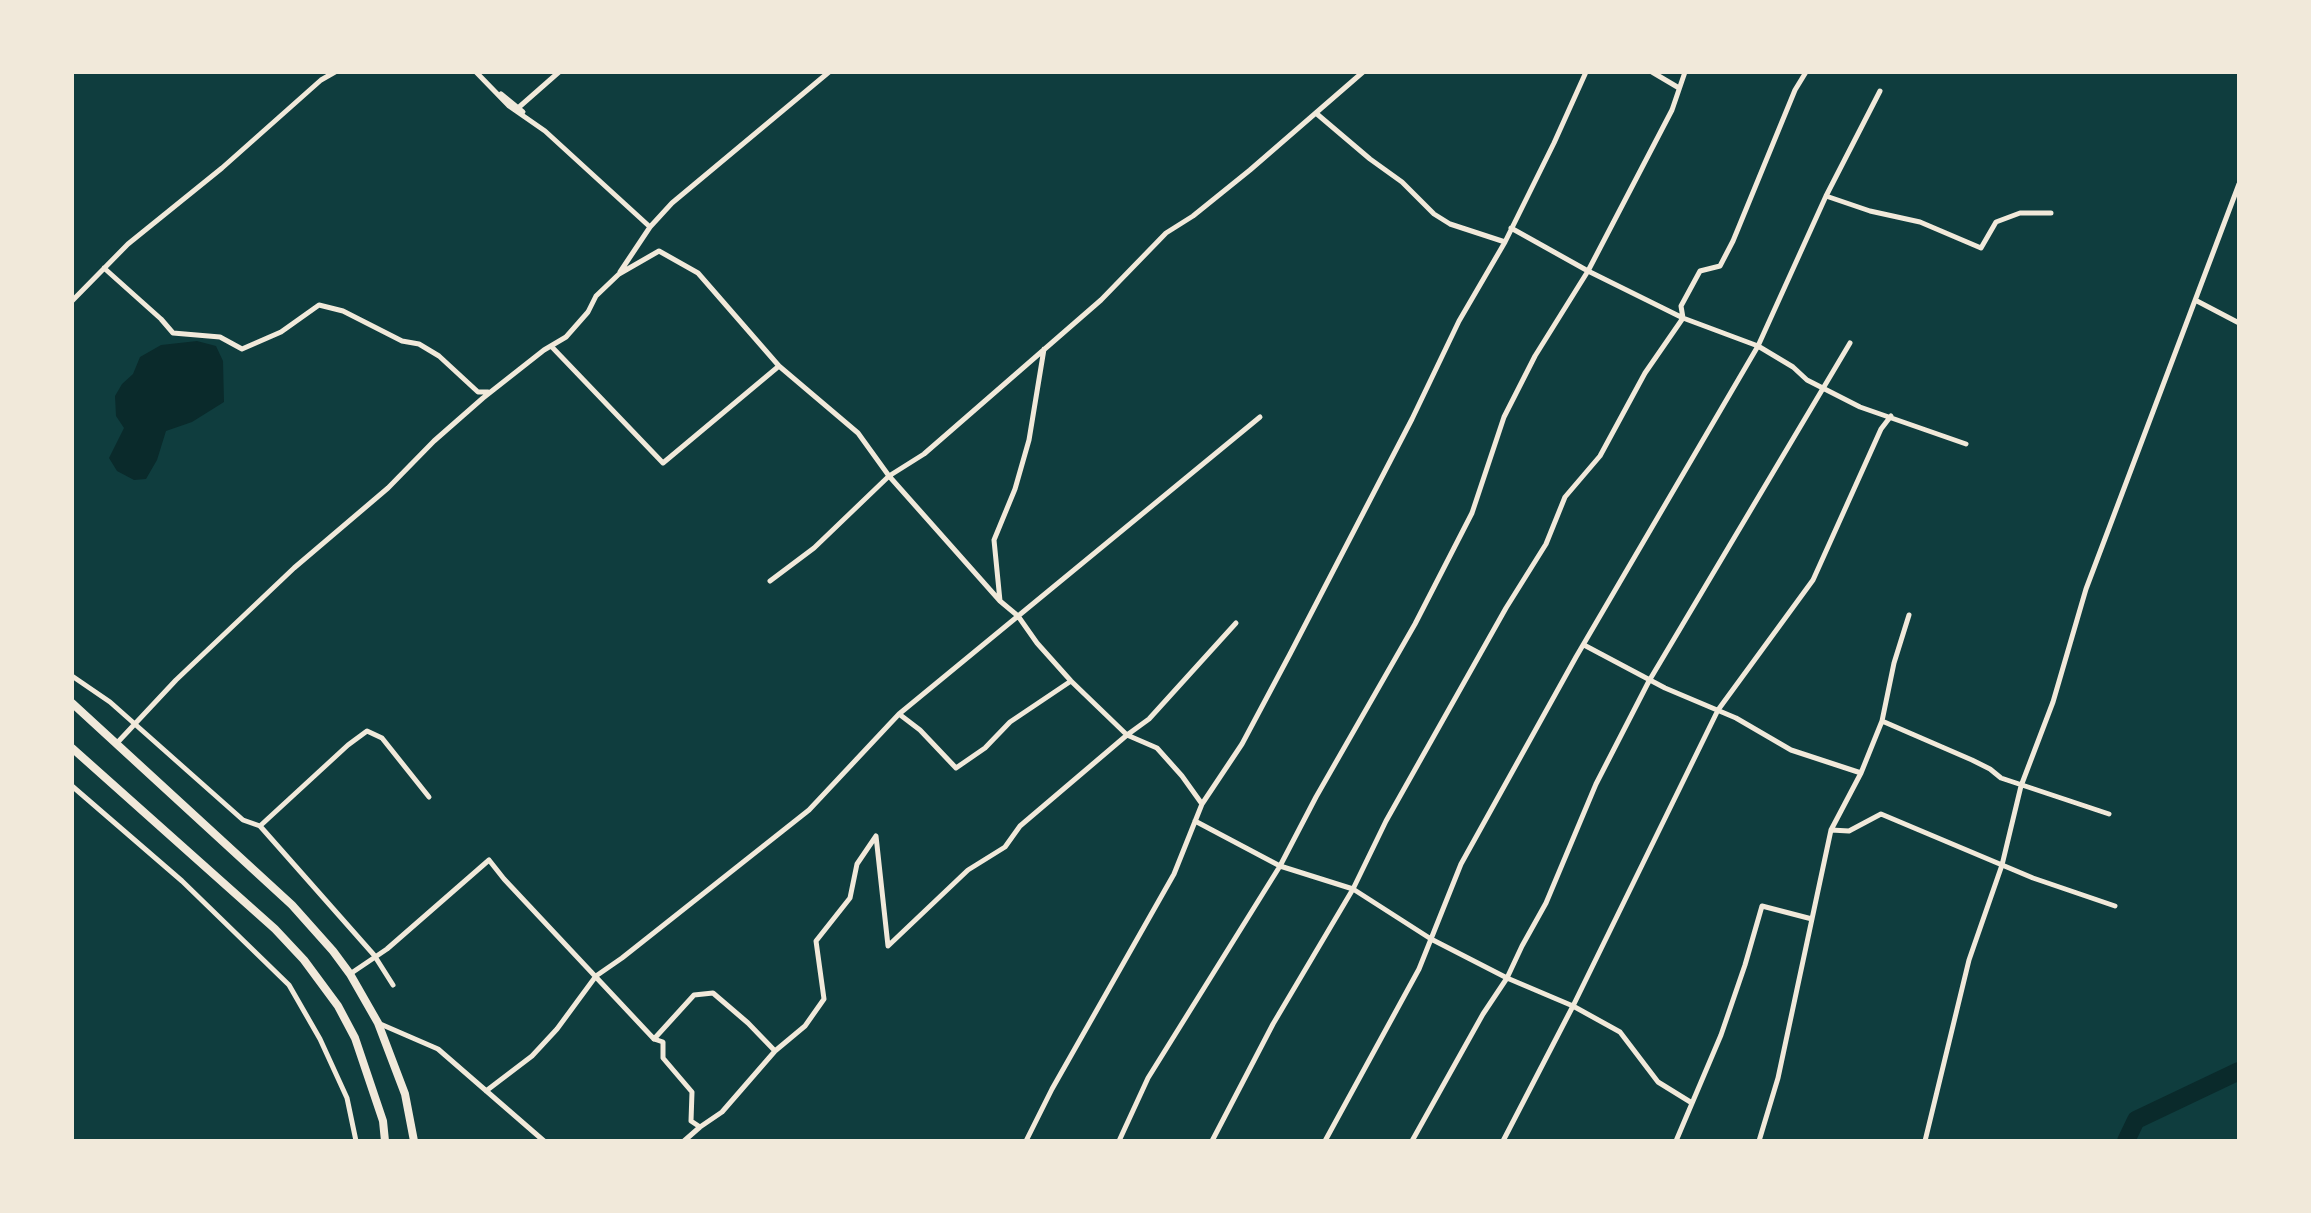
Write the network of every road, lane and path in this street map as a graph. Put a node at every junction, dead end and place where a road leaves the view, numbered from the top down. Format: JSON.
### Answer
{"nodes":[{"id":1,"x":335,"y":72,"type":"edge"},
{"id":2,"x":475,"y":72,"type":"edge"},
{"id":3,"x":559,"y":72,"type":"edge"},
{"id":4,"x":829,"y":72,"type":"edge"},
{"id":5,"x":1363,"y":72,"type":"edge"},
{"id":6,"x":1586,"y":72,"type":"edge"},
{"id":7,"x":1652,"y":72,"type":"edge"},
{"id":8,"x":1685,"y":72,"type":"edge"},
{"id":9,"x":1806,"y":72,"type":"edge"},
{"id":10,"x":1679,"y":88,"type":"junction"},
{"id":11,"x":1880,"y":91,"type":"dead end"},
{"id":12,"x":515,"y":111,"type":"junction"},
{"id":13,"x":1317,"y":114,"type":"junction"},
{"id":14,"x":535,"y":122,"type":"dead end"},
{"id":15,"x":2239,"y":184,"type":"edge"},
{"id":16,"x":1826,"y":196,"type":"junction"},
{"id":17,"x":2051,"y":213,"type":"dead end"},
{"id":18,"x":650,"y":227,"type":"junction"},
{"id":19,"x":1511,"y":228,"type":"junction"},
{"id":20,"x":1505,"y":242,"type":"junction"},
{"id":21,"x":104,"y":268,"type":"junction"},
{"id":22,"x":1588,"y":271,"type":"junction"},
{"id":23,"x":619,"y":274,"type":"junction"},
{"id":24,"x":72,"y":301,"type":"edge"},
{"id":25,"x":2197,"y":301,"type":"junction"},
{"id":26,"x":1683,"y":318,"type":"junction"},
{"id":27,"x":2239,"y":323,"type":"edge"},
{"id":28,"x":1850,"y":343,"type":"dead end"},
{"id":29,"x":551,"y":346,"type":"junction"},
{"id":30,"x":1758,"y":346,"type":"junction"},
{"id":31,"x":1044,"y":349,"type":"junction"},
{"id":32,"x":779,"y":366,"type":"junction"},
{"id":33,"x":488,"y":392,"type":"dead end"},
{"id":34,"x":1891,"y":416,"type":"junction"},
{"id":35,"x":1260,"y":417,"type":"dead end"},
{"id":36,"x":1966,"y":443,"type":"dead end"},
{"id":37,"x":888,"y":476,"type":"junction"},
{"id":38,"x":770,"y":581,"type":"dead end"},
{"id":39,"x":1000,"y":601,"type":"junction"},
{"id":40,"x":1909,"y":615,"type":"dead end"},
{"id":41,"x":1017,"y":616,"type":"junction"},
{"id":42,"x":1236,"y":622,"type":"dead end"},
{"id":43,"x":1584,"y":645,"type":"junction"},
{"id":44,"x":72,"y":676,"type":"edge"},
{"id":45,"x":1071,"y":681,"type":"junction"},
{"id":46,"x":72,"y":703,"type":"edge"},
{"id":47,"x":1718,"y":710,"type":"junction"},
{"id":48,"x":899,"y":714,"type":"junction"},
{"id":49,"x":1882,"y":721,"type":"junction"},
{"id":50,"x":134,"y":723,"type":"junction"},
{"id":51,"x":1127,"y":735,"type":"junction"},
{"id":52,"x":117,"y":743,"type":"junction"},
{"id":53,"x":72,"y":748,"type":"edge"},
{"id":54,"x":1861,"y":773,"type":"junction"},
{"id":55,"x":72,"y":786,"type":"edge"},
{"id":56,"x":2021,"y":786,"type":"junction"},
{"id":57,"x":429,"y":797,"type":"dead end"},
{"id":58,"x":1202,"y":804,"type":"junction"},
{"id":59,"x":2109,"y":814,"type":"dead end"},
{"id":60,"x":1195,"y":821,"type":"junction"},
{"id":61,"x":260,"y":826,"type":"junction"},
{"id":62,"x":1831,"y":830,"type":"junction"},
{"id":63,"x":2002,"y":865,"type":"junction"},
{"id":64,"x":1280,"y":866,"type":"junction"},
{"id":65,"x":1353,"y":890,"type":"junction"},
{"id":66,"x":2115,"y":906,"type":"dead end"},
{"id":67,"x":1812,"y":919,"type":"junction"},
{"id":68,"x":1431,"y":939,"type":"junction"},
{"id":69,"x":350,"y":974,"type":"junction"},
{"id":70,"x":596,"y":976,"type":"junction"},
{"id":71,"x":1507,"y":978,"type":"junction"},
{"id":72,"x":393,"y":985,"type":"dead end"},
{"id":73,"x":1573,"y":1006,"type":"junction"},
{"id":74,"x":378,"y":1023,"type":"junction"},
{"id":75,"x":654,"y":1039,"type":"junction"},
{"id":76,"x":775,"y":1051,"type":"junction"},
{"id":77,"x":486,"y":1091,"type":"junction"},
{"id":78,"x":1692,"y":1103,"type":"junction"},
{"id":79,"x":700,"y":1127,"type":"junction"},
{"id":80,"x":356,"y":1141,"type":"edge"},
{"id":81,"x":385,"y":1141,"type":"edge"},
{"id":82,"x":414,"y":1141,"type":"edge"},
{"id":83,"x":544,"y":1141,"type":"edge"},
{"id":84,"x":684,"y":1141,"type":"edge"},
{"id":85,"x":1026,"y":1141,"type":"edge"},
{"id":86,"x":1118,"y":1141,"type":"edge"},
{"id":87,"x":1212,"y":1141,"type":"edge"},
{"id":88,"x":1325,"y":1141,"type":"edge"},
{"id":89,"x":1412,"y":1141,"type":"edge"},
{"id":90,"x":1503,"y":1141,"type":"edge"},
{"id":91,"x":1676,"y":1141,"type":"edge"},
{"id":92,"x":1759,"y":1141,"type":"edge"},
{"id":93,"x":1925,"y":1141,"type":"edge"}],
"edges":[{"from":1,"to":21,"type":"street"},
{"from":2,"to":12,"type":"street"},
{"from":2,"to":14,"type":"street"},
{"from":3,"to":12,"type":"street"},
{"from":4,"to":18,"type":"street"},
{"from":5,"to":13,"type":"street"},
{"from":6,"to":19,"type":"street"},
{"from":7,"to":10,"type":"street"},
{"from":8,"to":10,"type":"street"},
{"from":9,"to":26,"type":"street"},
{"from":10,"to":22,"type":"street"},
{"from":11,"to":16,"type":"street"},
{"from":12,"to":18,"type":"street"},
{"from":13,"to":20,"type":"street"},
{"from":13,"to":31,"type":"street"},
{"from":15,"to":25,"type":"street"},
{"from":16,"to":17,"type":"street"},
{"from":16,"to":30,"type":"street"},
{"from":18,"to":23,"type":"street"},
{"from":19,"to":20,"type":"street"},
{"from":19,"to":22,"type":"street"},
{"from":20,"to":58,"type":"street"},
{"from":21,"to":24,"type":"street"},
{"from":21,"to":33,"type":"street"},
{"from":22,"to":26,"type":"street"},
{"from":22,"to":64,"type":"street"},
{"from":23,"to":29,"type":"street"},
{"from":23,"to":32,"type":"street"},
{"from":25,"to":27,"type":"street"},
{"from":25,"to":56,"type":"street"},
{"from":26,"to":30,"type":"street"},
{"from":26,"to":65,"type":"street"},
{"from":28,"to":71,"type":"street"},
{"from":29,"to":32,"type":"street"},
{"from":29,"to":50,"type":"street"},
{"from":30,"to":34,"type":"street"},
{"from":30,"to":43,"type":"street"},
{"from":31,"to":37,"type":"street"},
{"from":31,"to":39,"type":"street"},
{"from":32,"to":37,"type":"street"},
{"from":34,"to":36,"type":"street"},
{"from":34,"to":47,"type":"street"},
{"from":35,"to":41,"type":"street"},
{"from":37,"to":38,"type":"street"},
{"from":37,"to":39,"type":"street"},
{"from":39,"to":41,"type":"street"},
{"from":40,"to":49,"type":"street"},
{"from":41,"to":45,"type":"street"},
{"from":41,"to":48,"type":"street"},
{"from":42,"to":51,"type":"street"},
{"from":43,"to":47,"type":"street"},
{"from":43,"to":68,"type":"street"},
{"from":44,"to":50,"type":"street"},
{"from":45,"to":48,"type":"street"},
{"from":45,"to":51,"type":"street"},
{"from":46,"to":52,"type":"highway"},
{"from":47,"to":54,"type":"street"},
{"from":47,"to":73,"type":"street"},
{"from":48,"to":70,"type":"street"},
{"from":49,"to":54,"type":"street"},
{"from":49,"to":56,"type":"street"},
{"from":50,"to":52,"type":"street"},
{"from":50,"to":61,"type":"street"},
{"from":51,"to":58,"type":"street"},
{"from":51,"to":76,"type":"street"},
{"from":52,"to":69,"type":"highway"},
{"from":53,"to":81,"type":"highway"},
{"from":54,"to":62,"type":"street"},
{"from":55,"to":80,"type":"street"},
{"from":56,"to":59,"type":"street"},
{"from":56,"to":63,"type":"street"},
{"from":57,"to":61,"type":"street"},
{"from":58,"to":60,"type":"street"},
{"from":60,"to":64,"type":"street"},
{"from":60,"to":85,"type":"street"},
{"from":61,"to":72,"type":"street"},
{"from":62,"to":63,"type":"street"},
{"from":62,"to":67,"type":"street"},
{"from":63,"to":66,"type":"street"},
{"from":63,"to":93,"type":"street"},
{"from":64,"to":65,"type":"street"},
{"from":64,"to":86,"type":"street"},
{"from":65,"to":68,"type":"street"},
{"from":65,"to":87,"type":"street"},
{"from":67,"to":78,"type":"street"},
{"from":67,"to":92,"type":"street"},
{"from":68,"to":71,"type":"street"},
{"from":68,"to":88,"type":"street"},
{"from":69,"to":70,"type":"street"},
{"from":69,"to":74,"type":"highway"},
{"from":70,"to":75,"type":"street"},
{"from":70,"to":77,"type":"street"},
{"from":71,"to":73,"type":"street"},
{"from":71,"to":89,"type":"street"},
{"from":73,"to":78,"type":"street"},
{"from":73,"to":90,"type":"street"},
{"from":74,"to":77,"type":"street"},
{"from":74,"to":82,"type":"highway"},
{"from":75,"to":76,"type":"street"},
{"from":75,"to":79,"type":"street"},
{"from":76,"to":79,"type":"street"},
{"from":77,"to":83,"type":"street"},
{"from":78,"to":91,"type":"street"},
{"from":79,"to":84,"type":"street"}]}
